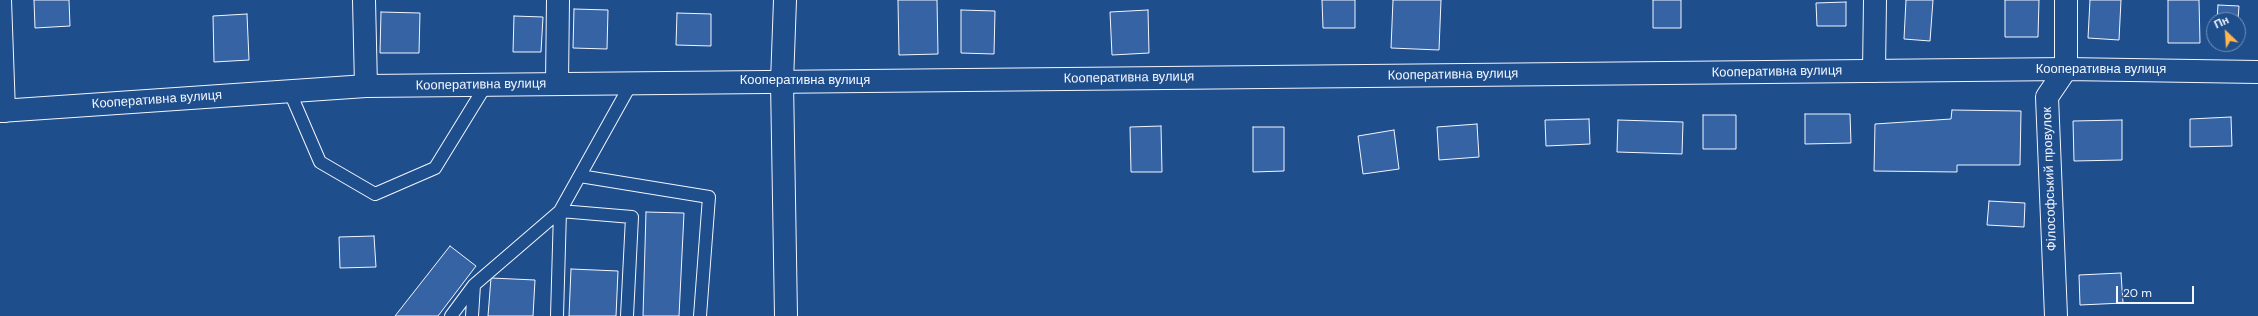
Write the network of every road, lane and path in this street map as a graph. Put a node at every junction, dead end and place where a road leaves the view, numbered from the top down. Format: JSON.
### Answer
{"nodes":[{"id":1,"x":0,"y":0,"type":"edge"},
{"id":2,"x":364,"y":0,"type":"edge"},
{"id":3,"x":558,"y":0,"type":"edge"},
{"id":4,"x":785,"y":0,"type":"edge"},
{"id":5,"x":1875,"y":0,"type":"edge"},
{"id":6,"x":2066,"y":0,"type":"edge"},
{"id":7,"x":2066,"y":69,"type":"junction"},
{"id":8,"x":1874,"y":71,"type":"junction"},
{"id":9,"x":2258,"y":72,"type":"edge"},
{"id":10,"x":632,"y":82,"type":"junction"},
{"id":11,"x":782,"y":82,"type":"junction"},
{"id":12,"x":558,"y":84,"type":"junction"},
{"id":13,"x":486,"y":85,"type":"junction"},
{"id":14,"x":366,"y":86,"type":"junction"},
{"id":15,"x":289,"y":90,"type":"junction"},
{"id":16,"x":2,"y":111,"type":"edge"},
{"id":17,"x":580,"y":176,"type":"junction"},
{"id":18,"x":560,"y":211,"type":"junction"},
{"id":19,"x":474,"y":285,"type":"junction"},
{"id":20,"x":451,"y":316,"type":"edge"},
{"id":21,"x":472,"y":316,"type":"edge"},
{"id":22,"x":556,"y":316,"type":"edge"},
{"id":23,"x":627,"y":316,"type":"edge"},
{"id":24,"x":700,"y":316,"type":"edge"},
{"id":25,"x":786,"y":316,"type":"edge"},
{"id":26,"x":2056,"y":316,"type":"edge"}],
"edges":[{"from":1,"to":16,"type":"main road"},
{"from":2,"to":14,"type":"main road"},
{"from":3,"to":12,"type":"main road"},
{"from":4,"to":11,"type":"main road"},
{"from":5,"to":8,"type":"main road"},
{"from":6,"to":7,"type":"main road"},
{"from":7,"to":8,"type":"main road","name":"Кооперативна вулиця"},
{"from":7,"to":9,"type":"main road","name":"Кооперативна вулиця"},
{"from":7,"to":26,"type":"main road","name":"Філософський провулок"},
{"from":8,"to":11,"type":"main road","name":"Кооперативна вулиця"},
{"from":10,"to":11,"type":"main road","name":"Кооперативна вулиця"},
{"from":10,"to":12,"type":"main road","name":"Кооперативна вулиця"},
{"from":10,"to":17,"type":"lane"},
{"from":11,"to":25,"type":"main road"},
{"from":12,"to":13,"type":"main road","name":"Кооперативна вулиця"},
{"from":13,"to":14,"type":"main road","name":"Кооперативна вулиця"},
{"from":13,"to":15,"type":"lane"},
{"from":14,"to":15,"type":"main road","name":"Кооперативна вулиця"},
{"from":15,"to":16,"type":"main road","name":"Кооперативна вулиця"},
{"from":17,"to":18,"type":"lane"},
{"from":17,"to":24,"type":"lane"},
{"from":18,"to":19,"type":"lane"},
{"from":18,"to":22,"type":"lane"},
{"from":18,"to":23,"type":"lane"},
{"from":19,"to":20,"type":"lane"},
{"from":19,"to":21,"type":"lane"}]}
